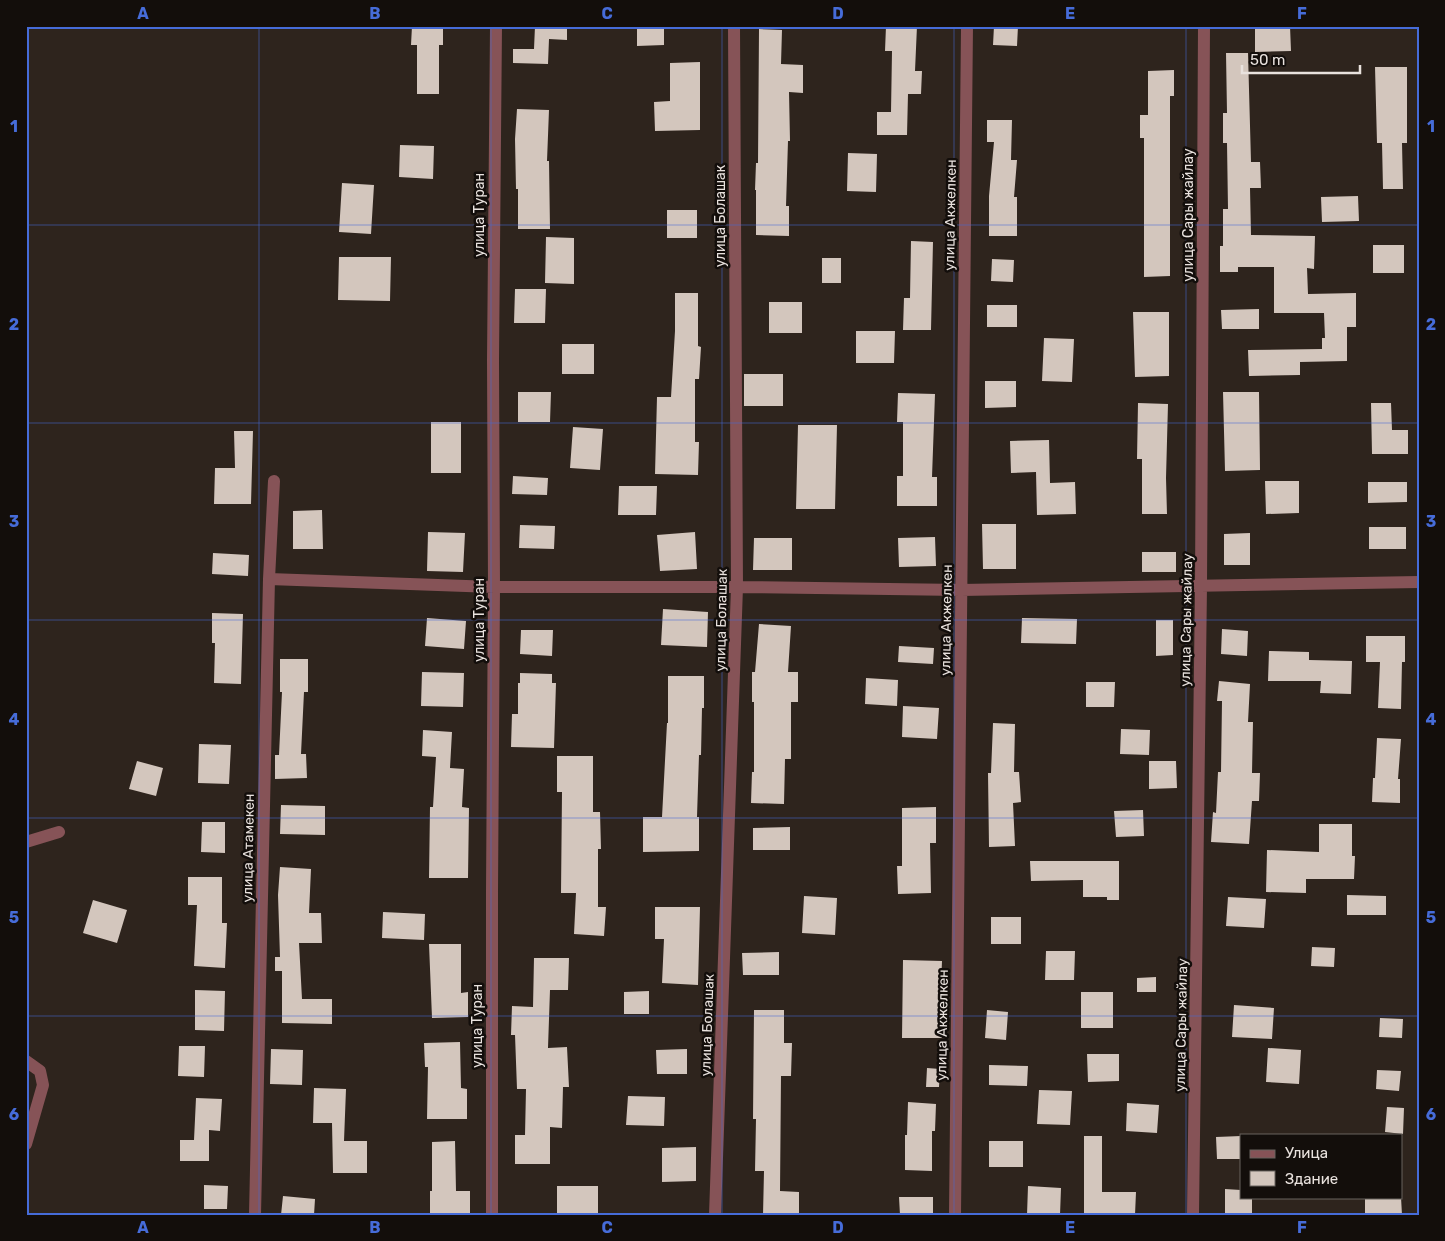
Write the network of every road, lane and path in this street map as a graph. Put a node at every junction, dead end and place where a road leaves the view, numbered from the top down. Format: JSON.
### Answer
{"nodes":[{"id":1,"x":496,"y":26,"type":"edge"},
{"id":2,"x":734,"y":26,"type":"edge"},
{"id":3,"x":967,"y":26,"type":"edge"},
{"id":4,"x":1204,"y":26,"type":"edge"},
{"id":5,"x":274,"y":481,"type":"dead end"},
{"id":6,"x":269,"y":579,"type":"junction"},
{"id":7,"x":1419,"y":582,"type":"edge"},
{"id":8,"x":1201,"y":586,"type":"junction"},
{"id":9,"x":494,"y":587,"type":"junction"},
{"id":10,"x":737,"y":587,"type":"junction"},
{"id":11,"x":961,"y":590,"type":"junction"},
{"id":12,"x":59,"y":832,"type":"dead end"},
{"id":13,"x":26,"y":842,"type":"edge"},
{"id":14,"x":26,"y":1061,"type":"edge"},
{"id":15,"x":26,"y":1144,"type":"edge"},
{"id":16,"x":254,"y":1215,"type":"edge"},
{"id":17,"x":492,"y":1215,"type":"edge"},
{"id":18,"x":715,"y":1215,"type":"edge"},
{"id":19,"x":955,"y":1215,"type":"edge"},
{"id":20,"x":1193,"y":1215,"type":"edge"}],
"edges":[{"from":1,"to":9,"type":"street","name":"улица Туран"},
{"from":2,"to":10,"type":"street","name":"улица Болашак"},
{"from":3,"to":11,"type":"street","name":"улица Акжелкен"},
{"from":4,"to":8,"type":"street","name":"улица Сары жайлау"},
{"from":5,"to":6,"type":"street","name":"улица Атамекен"},
{"from":6,"to":9,"type":"street"},
{"from":6,"to":16,"type":"street","name":"улица Атамекен"},
{"from":7,"to":8,"type":"street"},
{"from":8,"to":11,"type":"street"},
{"from":8,"to":20,"type":"street","name":"улица Сары жайлау"},
{"from":9,"to":10,"type":"street"},
{"from":9,"to":17,"type":"street","name":"улица Туран"},
{"from":10,"to":11,"type":"street"},
{"from":10,"to":18,"type":"street","name":"улица Болашак"},
{"from":11,"to":19,"type":"street","name":"улица Акжелкен"},
{"from":12,"to":13,"type":"street"},
{"from":14,"to":15,"type":"street"}]}
